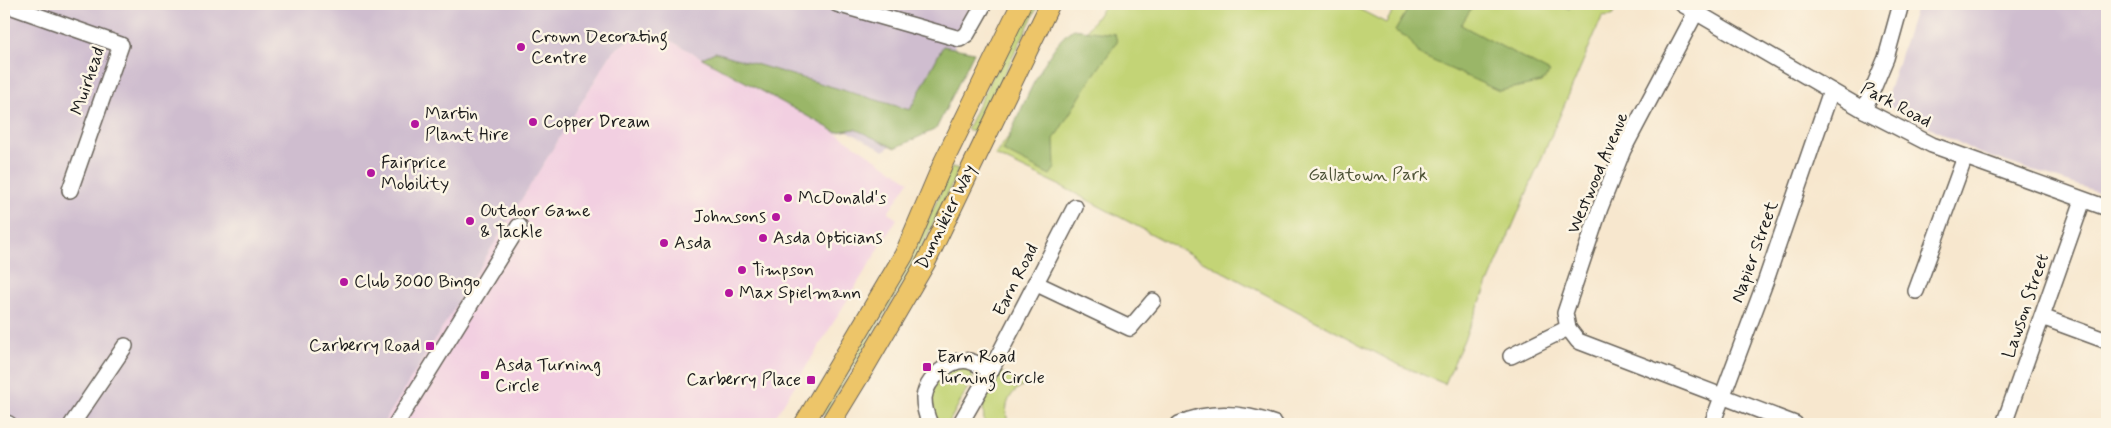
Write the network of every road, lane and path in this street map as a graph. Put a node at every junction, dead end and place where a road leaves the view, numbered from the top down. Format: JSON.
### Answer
{"nodes":[{"id":1,"x":4,"y":4,"type":"edge"},
{"id":2,"x":837,"y":4,"type":"edge"},
{"id":3,"x":984,"y":4,"type":"edge"},
{"id":4,"x":1021,"y":4,"type":"edge"},
{"id":5,"x":1050,"y":4,"type":"edge"},
{"id":6,"x":1901,"y":4,"type":"edge"},
{"id":7,"x":1689,"y":8,"type":"edge"},
{"id":8,"x":1831,"y":91,"type":"junction"},
{"id":9,"x":1864,"y":110,"type":"junction"},
{"id":10,"x":1965,"y":157,"type":"junction"},
{"id":11,"x":70,"y":190,"type":"dead end"},
{"id":12,"x":2083,"y":200,"type":"junction"},
{"id":13,"x":1075,"y":207,"type":"dead end"},
{"id":14,"x":2107,"y":208,"type":"edge"},
{"id":15,"x":519,"y":226,"type":"dead end"},
{"id":16,"x":1035,"y":282,"type":"junction"},
{"id":17,"x":1916,"y":291,"type":"dead end"},
{"id":18,"x":1152,"y":301,"type":"dead end"},
{"id":19,"x":2042,"y":317,"type":"junction"},
{"id":20,"x":1568,"y":328,"type":"junction"},
{"id":21,"x":2107,"y":341,"type":"edge"},
{"id":22,"x":125,"y":346,"type":"dead end"},
{"id":23,"x":1511,"y":356,"type":"dead end"},
{"id":24,"x":990,"y":370,"type":"junction"},
{"id":25,"x":1722,"y":396,"type":"junction"},
{"id":26,"x":4,"y":422,"type":"edge"},
{"id":27,"x":9,"y":424,"type":"edge"},
{"id":28,"x":72,"y":424,"type":"edge"},
{"id":29,"x":396,"y":424,"type":"edge"},
{"id":30,"x":804,"y":424,"type":"edge"},
{"id":31,"x":830,"y":424,"type":"edge"},
{"id":32,"x":930,"y":424,"type":"edge"},
{"id":33,"x":960,"y":424,"type":"edge"},
{"id":34,"x":1180,"y":424,"type":"edge"},
{"id":35,"x":1275,"y":424,"type":"edge"},
{"id":36,"x":1712,"y":424,"type":"edge"},
{"id":37,"x":1795,"y":424,"type":"edge"},
{"id":38,"x":2004,"y":424,"type":"edge"}],
"edges":[{"from":1,"to":11,"type":"street","name":"Muirhead"},
{"from":2,"to":3,"type":"street"},
{"from":4,"to":30,"type":"main road","name":"Dunnikier Way"},
{"from":5,"to":31,"type":"main road","name":"Dunnikier Way"},
{"from":6,"to":9,"type":"street"},
{"from":7,"to":8,"type":"street","name":"Park Road"},
{"from":7,"to":20,"type":"street","name":"Westwood Avenue"},
{"from":8,"to":9,"type":"street","name":"Park Road"},
{"from":8,"to":25,"type":"street","name":"Napier Street"},
{"from":9,"to":10,"type":"street","name":"Park Road"},
{"from":10,"to":12,"type":"street","name":"Park Road"},
{"from":10,"to":17,"type":"street"},
{"from":12,"to":14,"type":"street","name":"Park Road"},
{"from":12,"to":19,"type":"street","name":"Lawson Street"},
{"from":13,"to":16,"type":"street","name":"Earn Road"},
{"from":15,"to":29,"type":"street"},
{"from":16,"to":18,"type":"street"},
{"from":16,"to":24,"type":"street","name":"Earn Road"},
{"from":19,"to":21,"type":"street"},
{"from":19,"to":38,"type":"street","name":"Lawson Street"},
{"from":20,"to":23,"type":"street"},
{"from":20,"to":25,"type":"street"},
{"from":22,"to":28,"type":"street"},
{"from":24,"to":32,"type":"street"},
{"from":24,"to":33,"type":"street","name":"Earn Road"},
{"from":25,"to":36,"type":"street","name":"Napier Street"},
{"from":25,"to":37,"type":"street"},
{"from":26,"to":27,"type":"street"},
{"from":34,"to":35,"type":"street"}]}
